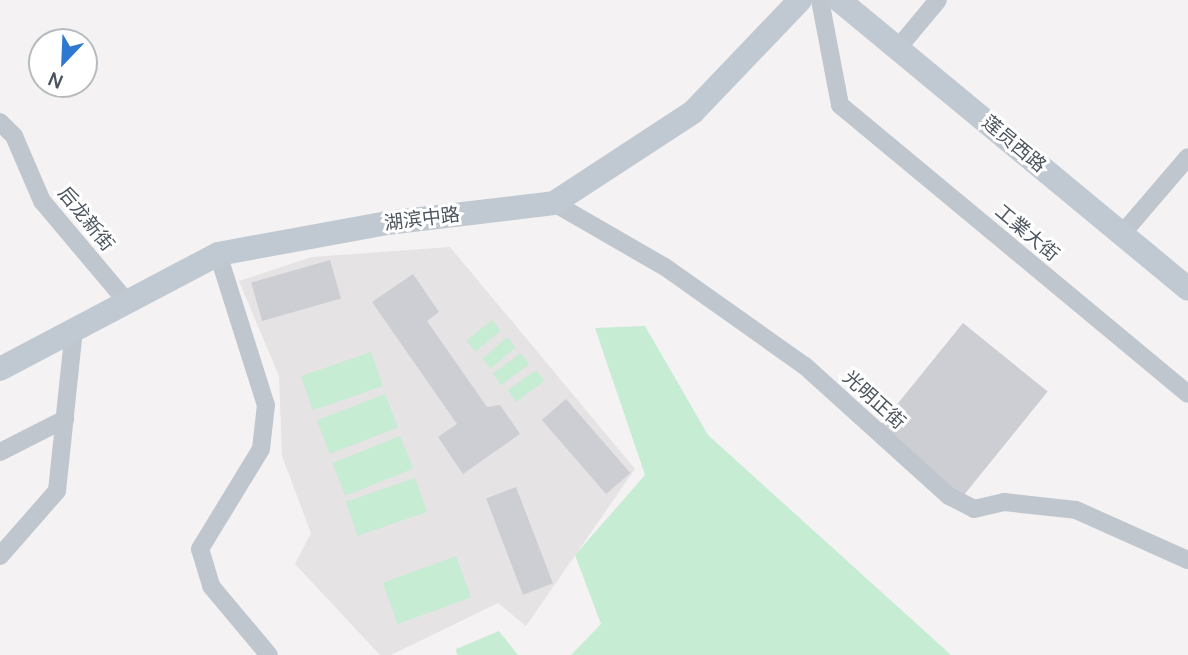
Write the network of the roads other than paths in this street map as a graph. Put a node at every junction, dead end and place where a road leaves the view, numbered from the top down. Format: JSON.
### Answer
{"nodes":[{"id":1,"x":800,"y":0,"type":"edge"},
{"id":2,"x":820,"y":0,"type":"edge"},
{"id":3,"x":839,"y":0,"type":"edge"},
{"id":4,"x":938,"y":0,"type":"edge"},
{"id":5,"x":898,"y":48,"type":"junction"},
{"id":6,"x":0,"y":122,"type":"edge"},
{"id":7,"x":1188,"y":157,"type":"edge"},
{"id":8,"x":554,"y":203,"type":"junction"},
{"id":9,"x":1122,"y":234,"type":"junction"},
{"id":10,"x":218,"y":254,"type":"junction"},
{"id":11,"x":1188,"y":289,"type":"edge"},
{"id":12,"x":127,"y":302,"type":"junction"},
{"id":13,"x":74,"y":330,"type":"junction"},
{"id":14,"x":1,"y":366,"type":"edge"},
{"id":15,"x":1188,"y":394,"type":"edge"},
{"id":16,"x":65,"y":419,"type":"junction"},
{"id":17,"x":0,"y":452,"type":"edge"},
{"id":18,"x":0,"y":556,"type":"edge"},
{"id":19,"x":1188,"y":560,"type":"edge"},
{"id":20,"x":269,"y":655,"type":"edge"}],
"edges":[{"from":1,"to":8,"type":"main road","name":"湖滨中路"},
{"from":2,"to":15,"type":"street","name":"工業大街"},
{"from":3,"to":5,"type":"main road","name":"莲员西路"},
{"from":4,"to":5,"type":"street"},
{"from":5,"to":9,"type":"main road","name":"莲员西路"},
{"from":6,"to":12,"type":"street","name":"后龙新街"},
{"from":7,"to":9,"type":"street"},
{"from":8,"to":10,"type":"main road","name":"湖滨中路"},
{"from":8,"to":19,"type":"street","name":"光明正街"},
{"from":9,"to":11,"type":"main road","name":"莲员西路"},
{"from":10,"to":12,"type":"main road","name":"湖滨中路"},
{"from":10,"to":20,"type":"street"},
{"from":12,"to":13,"type":"main road","name":"湖滨中路"},
{"from":13,"to":14,"type":"main road","name":"湖滨中路"},
{"from":13,"to":16,"type":"street"},
{"from":16,"to":17,"type":"street"},
{"from":16,"to":18,"type":"street"}]}
